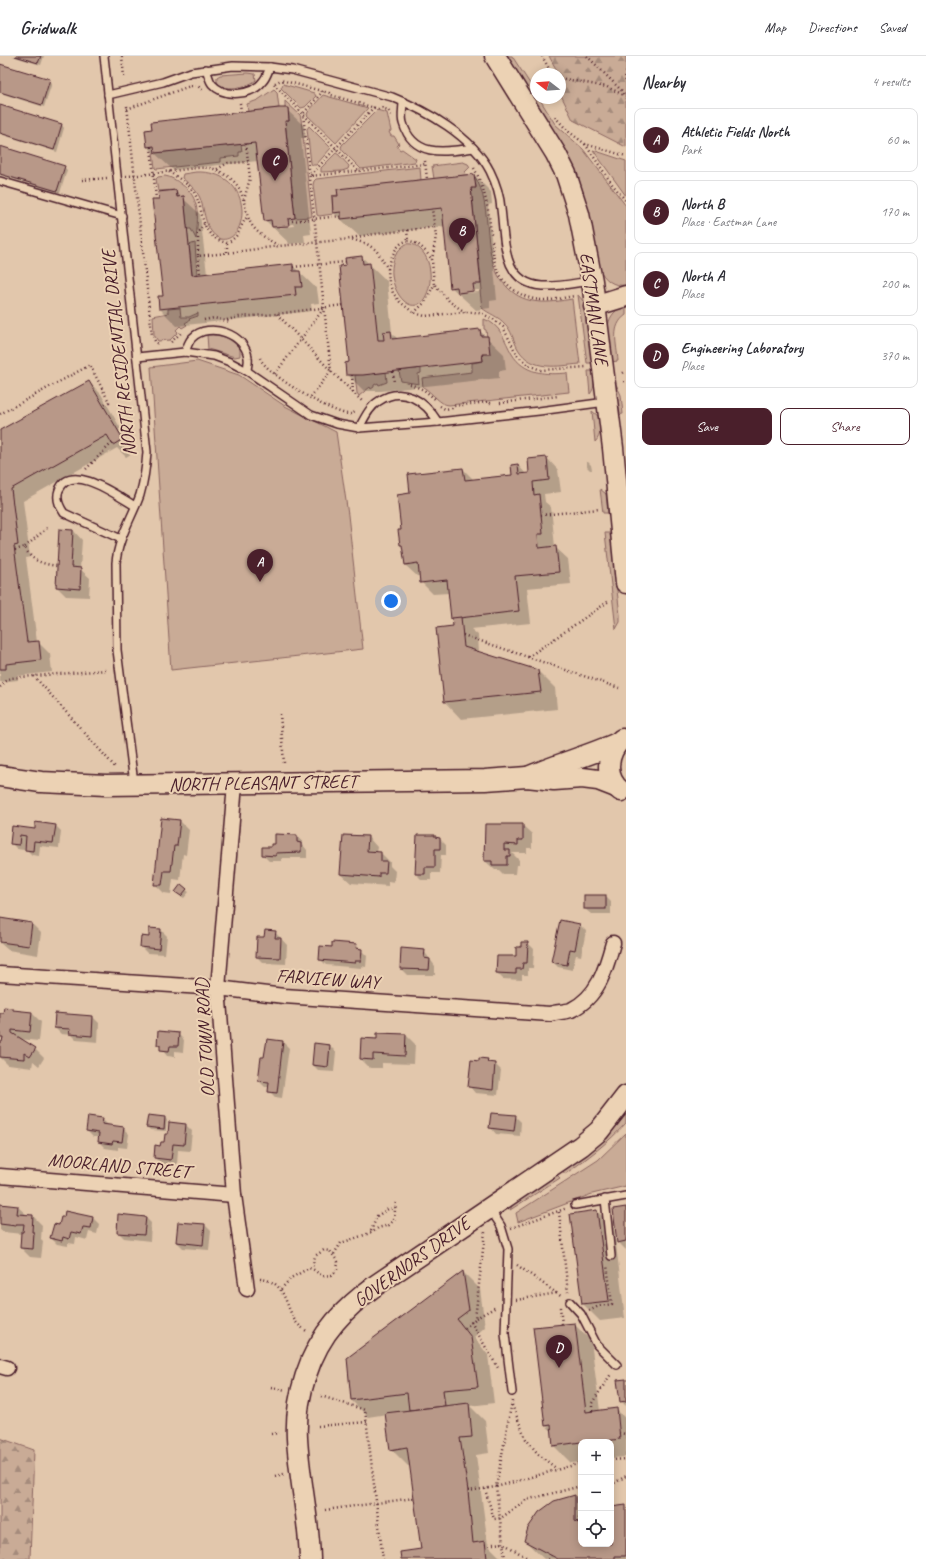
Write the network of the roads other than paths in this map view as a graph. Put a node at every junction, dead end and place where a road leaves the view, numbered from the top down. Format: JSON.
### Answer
{"nodes":[{"id":1,"x":104,"y":56,"type":"edge"},
{"id":2,"x":495,"y":56,"type":"edge"},
{"id":3,"x":270,"y":67,"type":"junction"},
{"id":4,"x":206,"y":69,"type":"junction"},
{"id":5,"x":108,"y":95,"type":"junction"},
{"id":6,"x":403,"y":102,"type":"junction"},
{"id":7,"x":473,"y":148,"type":"junction"},
{"id":8,"x":0,"y":181,"type":"edge"},
{"id":9,"x":122,"y":216,"type":"junction"},
{"id":10,"x":592,"y":281,"type":"junction"},
{"id":11,"x":626,"y":296,"type":"edge"},
{"id":12,"x":594,"y":306,"type":"junction"},
{"id":13,"x":185,"y":352,"type":"junction"},
{"id":14,"x":137,"y":357,"type":"junction"},
{"id":15,"x":247,"y":371,"type":"junction"},
{"id":16,"x":606,"y":402,"type":"junction"},
{"id":17,"x":438,"y":422,"type":"junction"},
{"id":18,"x":359,"y":428,"type":"junction"},
{"id":19,"x":135,"y":506,"type":"junction"},
{"id":20,"x":121,"y":539,"type":"junction"},
{"id":21,"x":626,"y":583,"type":"edge"},
{"id":22,"x":623,"y":738,"type":"edge"},
{"id":23,"x":0,"y":776,"type":"edge"},
{"id":24,"x":527,"y":777,"type":"junction"},
{"id":25,"x":235,"y":784,"type":"junction"},
{"id":26,"x":134,"y":785,"type":"junction"},
{"id":27,"x":622,"y":794,"type":"edge"},
{"id":28,"x":613,"y":943,"type":"dead end"},
{"id":29,"x":0,"y":974,"type":"edge"},
{"id":30,"x":218,"y":988,"type":"junction"},
{"id":31,"x":626,"y":1096,"type":"edge"},
{"id":32,"x":0,"y":1176,"type":"edge"},
{"id":33,"x":234,"y":1195,"type":"junction"},
{"id":34,"x":626,"y":1196,"type":"edge"},
{"id":35,"x":605,"y":1199,"type":"junction"},
{"id":36,"x":575,"y":1205,"type":"road end"},
{"id":37,"x":490,"y":1208,"type":"junction"},
{"id":38,"x":611,"y":1256,"type":"road end"},
{"id":39,"x":246,"y":1283,"type":"road end"},
{"id":40,"x":570,"y":1302,"type":"road end"},
{"id":41,"x":617,"y":1365,"type":"road end"},
{"id":42,"x":512,"y":1392,"type":"road end"},
{"id":43,"x":310,"y":1559,"type":"edge"}],
"edges":[{"from":1,"to":5,"type":"lane","name":"NORTH RESIDENTIAL DRIVE"},
{"from":2,"to":10,"type":"main road","name":"EASTMAN LANE"},
{"from":3,"to":4,"type":"lane"},
{"from":3,"to":4,"type":"lane"},
{"from":3,"to":6,"type":"lane"},
{"from":4,"to":5,"type":"lane"},
{"from":5,"to":9,"type":"lane","name":"NORTH RESIDENTIAL DRIVE"},
{"from":6,"to":7,"type":"lane"},
{"from":6,"to":7,"type":"lane"},
{"from":7,"to":10,"type":"lane"},
{"from":8,"to":9,"type":"lane"},
{"from":9,"to":14,"type":"lane","name":"NORTH RESIDENTIAL DRIVE"},
{"from":10,"to":12,"type":"main road","name":"EASTMAN LANE"},
{"from":11,"to":12,"type":"main road"},
{"from":12,"to":16,"type":"main road","name":"EASTMAN LANE"},
{"from":13,"to":14,"type":"lane"},
{"from":13,"to":15,"type":"lane"},
{"from":13,"to":15,"type":"lane"},
{"from":14,"to":19,"type":"lane","name":"NORTH RESIDENTIAL DRIVE"},
{"from":15,"to":18,"type":"lane"},
{"from":16,"to":17,"type":"lane"},
{"from":16,"to":21,"type":"main road","name":"EASTMAN LANE"},
{"from":17,"to":18,"type":"lane"},
{"from":17,"to":18,"type":"lane"},
{"from":19,"to":20,"type":"lane","name":"NORTH RESIDENTIAL DRIVE"},
{"from":19,"to":20,"type":"lane"},
{"from":20,"to":26,"type":"lane","name":"NORTH RESIDENTIAL DRIVE"},
{"from":22,"to":24,"type":"main road","name":"NORTH PLEASANT STREET"},
{"from":22,"to":27,"type":"main road"},
{"from":23,"to":26,"type":"main road","name":"NORTH PLEASANT STREET"},
{"from":24,"to":25,"type":"main road","name":"NORTH PLEASANT STREET"},
{"from":24,"to":27,"type":"main road","name":"NORTH PLEASANT STREET"},
{"from":25,"to":26,"type":"main road","name":"NORTH PLEASANT STREET"},
{"from":25,"to":30,"type":"street","name":"OLD TOWN ROAD"},
{"from":28,"to":30,"type":"street","name":"FARVIEW WAY"},
{"from":29,"to":30,"type":"street","name":"FARVIEW WAY"},
{"from":30,"to":33,"type":"street","name":"OLD TOWN ROAD"},
{"from":31,"to":37,"type":"main road","name":"GOVERNORS DRIVE"},
{"from":32,"to":33,"type":"street","name":"MOORLAND STREET"},
{"from":33,"to":39,"type":"street","name":"OLD TOWN ROAD"},
{"from":34,"to":35,"type":"lane"},
{"from":35,"to":36,"type":"lane"},
{"from":35,"to":38,"type":"lane"},
{"from":37,"to":42,"type":"lane"},
{"from":37,"to":43,"type":"main road","name":"GOVERNORS DRIVE"},
{"from":40,"to":41,"type":"lane"}]}
